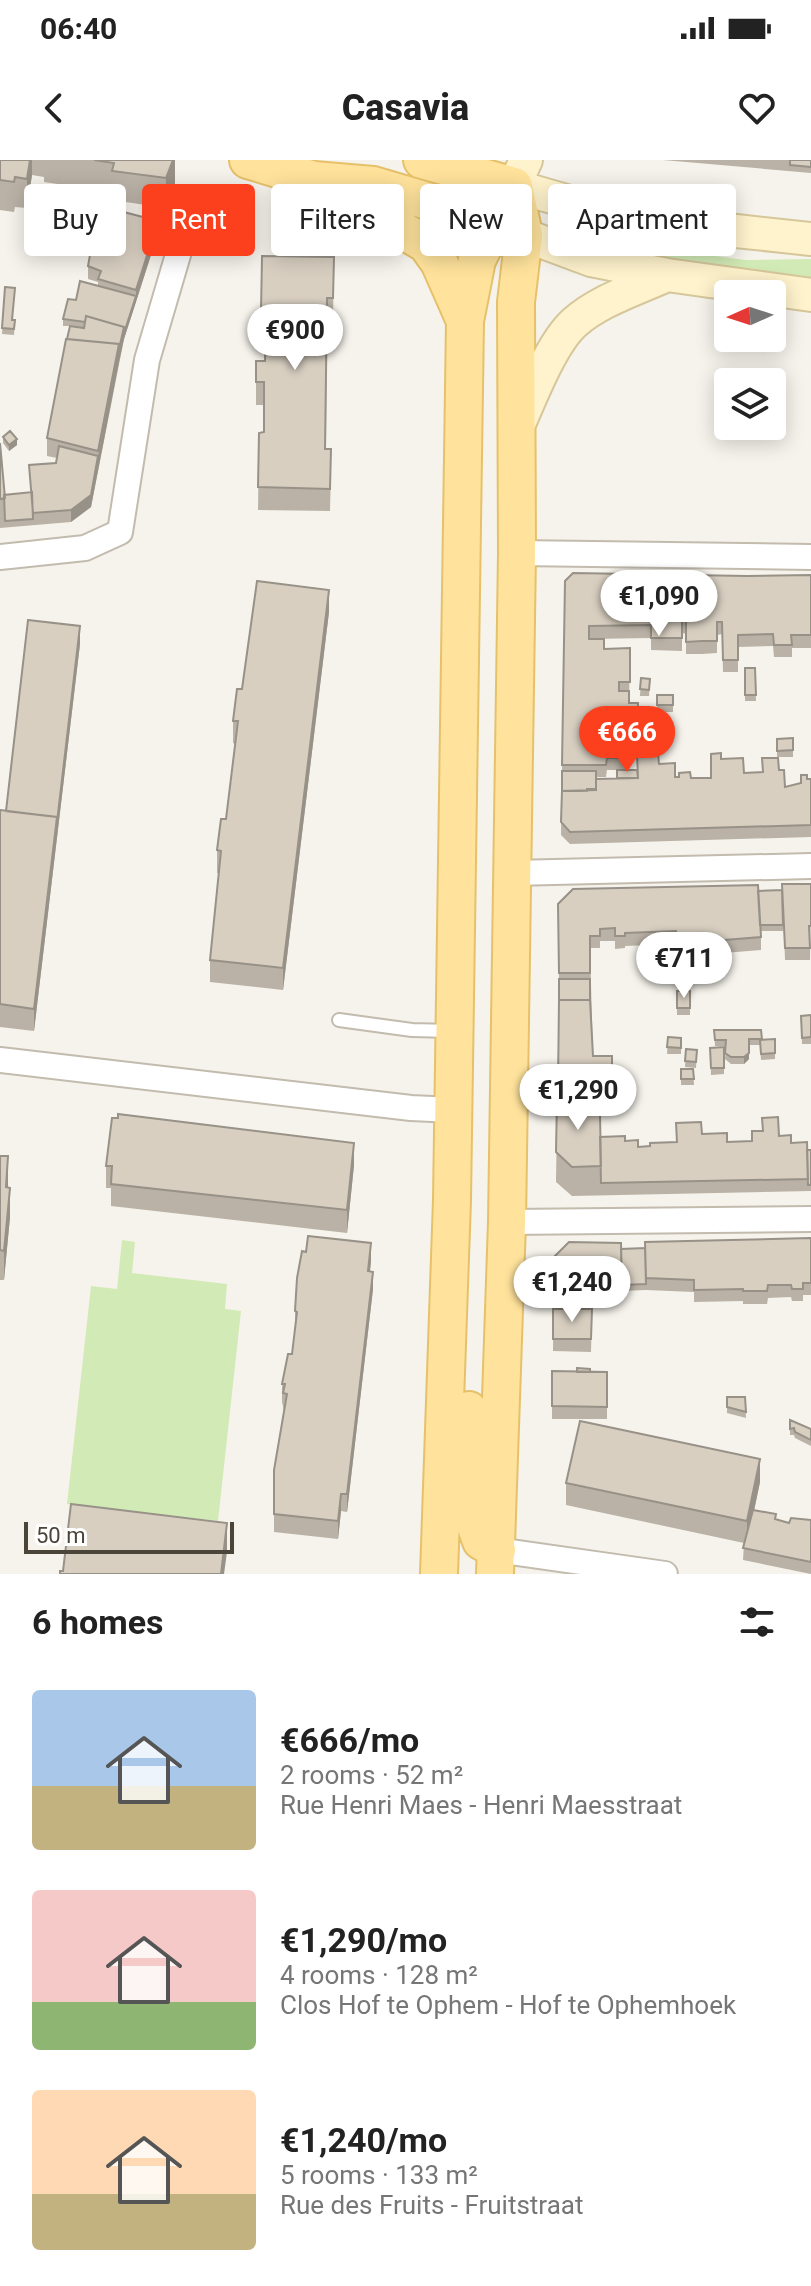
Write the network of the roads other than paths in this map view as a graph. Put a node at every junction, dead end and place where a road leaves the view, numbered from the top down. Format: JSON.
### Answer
{"nodes":[{"id":1,"x":248,"y":160,"type":"edge"},
{"id":2,"x":422,"y":160,"type":"edge"},
{"id":3,"x":520,"y":173,"type":"edge"},
{"id":4,"x":314,"y":180,"type":"junction"},
{"id":5,"x":420,"y":199,"type":"edge"},
{"id":6,"x":532,"y":238,"type":"edge"},
{"id":7,"x":811,"y":239,"type":"edge"},
{"id":8,"x":178,"y":256,"type":"edge"},
{"id":9,"x":481,"y":256,"type":"edge"},
{"id":10,"x":512,"y":256,"type":"edge"},
{"id":11,"x":667,"y":275,"type":"junction"},
{"id":12,"x":811,"y":295,"type":"edge"},
{"id":13,"x":465,"y":321,"type":"junction"},
{"id":14,"x":518,"y":426,"type":"junction"},
{"id":15,"x":517,"y":553,"type":"junction"},
{"id":16,"x":0,"y":557,"type":"edge"},
{"id":17,"x":811,"y":557,"type":"edge"},
{"id":18,"x":811,"y":866,"type":"edge"},
{"id":19,"x":512,"y":873,"type":"junction"},
{"id":20,"x":339,"y":1020,"type":"dead end"},
{"id":21,"x":455,"y":1032,"type":"junction"},
{"id":22,"x":0,"y":1060,"type":"edge"},
{"id":23,"x":453,"y":1110,"type":"junction"},
{"id":24,"x":452,"y":1200,"type":"junction"},
{"id":25,"x":811,"y":1219,"type":"edge"},
{"id":26,"x":507,"y":1222,"type":"junction"},
{"id":27,"x":496,"y":1562,"type":"edge"},
{"id":28,"x":439,"y":1574,"type":"edge"},
{"id":29,"x":665,"y":1574,"type":"edge"}],
"edges":[{"from":1,"to":4,"type":"main road"},
{"from":2,"to":3,"type":"main road"},
{"from":3,"to":7,"type":"street"},
{"from":4,"to":5,"type":"main road"},
{"from":4,"to":13,"type":"main road"},
{"from":6,"to":11,"type":"street"},
{"from":8,"to":16,"type":"street"},
{"from":9,"to":13,"type":"main road"},
{"from":10,"to":14,"type":"main road"},
{"from":11,"to":12,"type":"street"},
{"from":11,"to":14,"type":"street"},
{"from":13,"to":21,"type":"main road"},
{"from":14,"to":15,"type":"main road"},
{"from":15,"to":17,"type":"street"},
{"from":15,"to":19,"type":"main road"},
{"from":18,"to":19,"type":"street"},
{"from":19,"to":26,"type":"main road"},
{"from":20,"to":21,"type":"lane"},
{"from":21,"to":23,"type":"main road"},
{"from":22,"to":23,"type":"street"},
{"from":23,"to":24,"type":"main road"},
{"from":24,"to":27,"type":"main road"},
{"from":24,"to":28,"type":"main road"},
{"from":25,"to":26,"type":"street"},
{"from":26,"to":27,"type":"main road"},
{"from":27,"to":29,"type":"street"}]}
